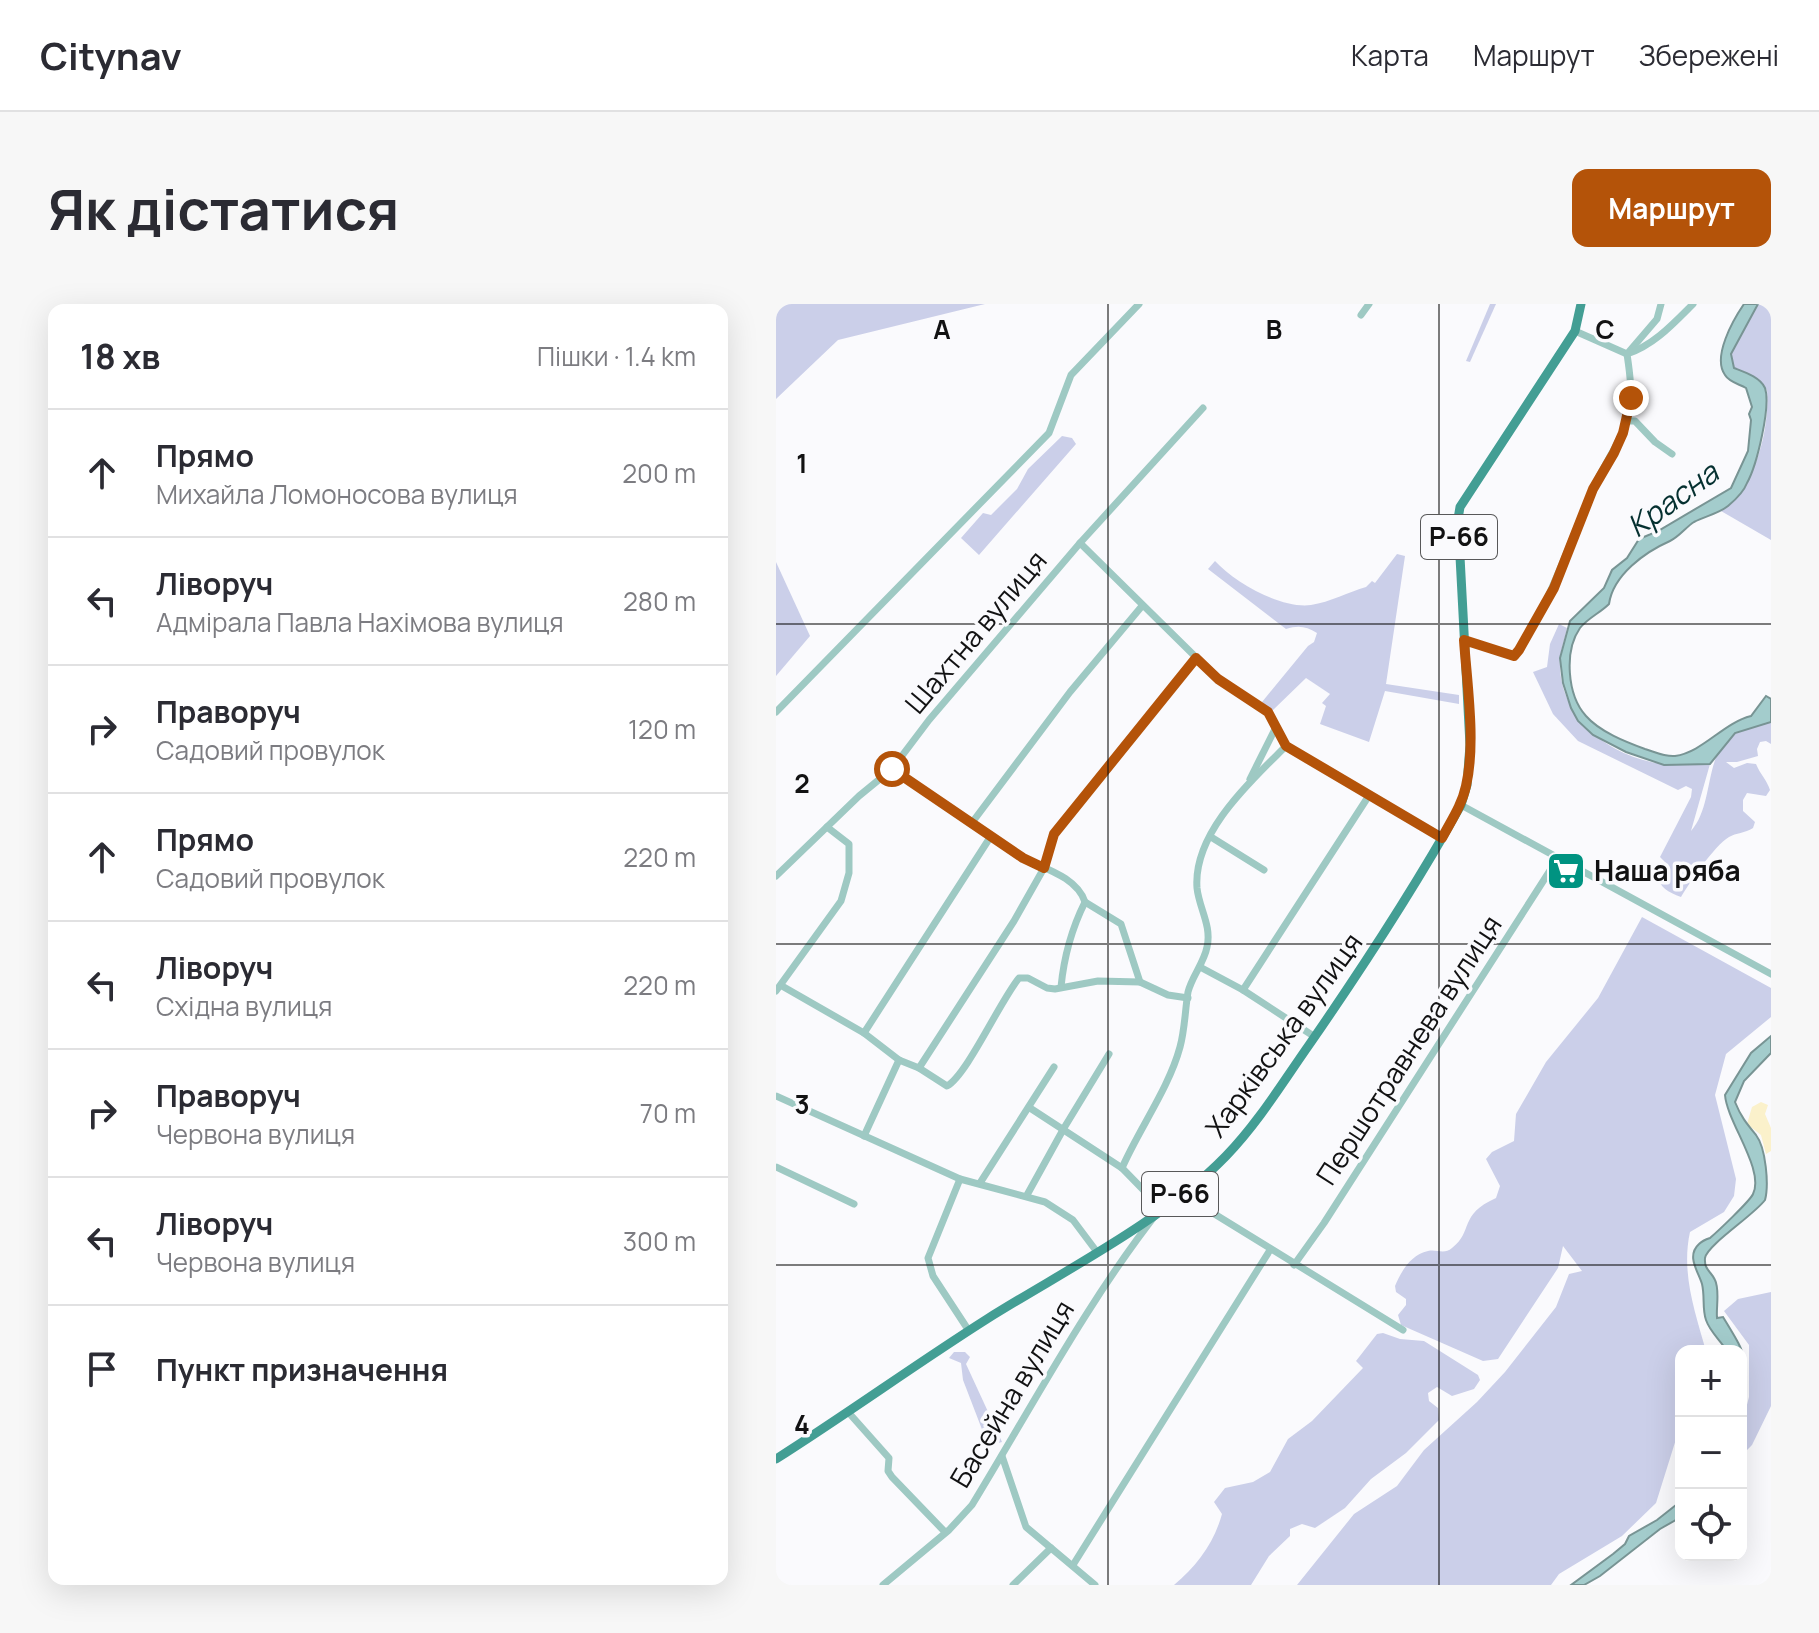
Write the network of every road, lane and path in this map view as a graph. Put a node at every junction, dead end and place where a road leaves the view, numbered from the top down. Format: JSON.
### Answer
{"nodes":[{"id":1,"x":1139,"y":304,"type":"edge"},
{"id":2,"x":1369,"y":304,"type":"edge"},
{"id":3,"x":1581,"y":304,"type":"edge"},
{"id":4,"x":1661,"y":304,"type":"edge"},
{"id":5,"x":1693,"y":304,"type":"edge"},
{"id":6,"x":1361,"y":315,"type":"dead end"},
{"id":7,"x":1575,"y":331,"type":"junction"},
{"id":8,"x":1627,"y":354,"type":"junction"},
{"id":9,"x":1203,"y":408,"type":"dead end"},
{"id":10,"x":1626,"y":421,"type":"junction"},
{"id":11,"x":1672,"y":454,"type":"dead end"},
{"id":12,"x":1080,"y":543,"type":"junction"},
{"id":13,"x":1142,"y":606,"type":"junction"},
{"id":14,"x":1464,"y":640,"type":"junction"},
{"id":15,"x":1196,"y":658,"type":"junction"},
{"id":16,"x":776,"y":712,"type":"edge"},
{"id":17,"x":1276,"y":727,"type":"junction"},
{"id":18,"x":1286,"y":746,"type":"junction"},
{"id":19,"x":892,"y":769,"type":"junction"},
{"id":20,"x":1248,"y":784,"type":"junction"},
{"id":21,"x":1368,"y":797,"type":"junction"},
{"id":22,"x":1461,"y":805,"type":"junction"},
{"id":23,"x":971,"y":824,"type":"junction"},
{"id":24,"x":827,"y":827,"type":"junction"},
{"id":25,"x":991,"y":836,"type":"junction"},
{"id":26,"x":1211,"y":837,"type":"junction"},
{"id":27,"x":1442,"y":838,"type":"junction"},
{"id":28,"x":1558,"y":858,"type":"junction"},
{"id":29,"x":1044,"y":868,"type":"junction"},
{"id":30,"x":1264,"y":870,"type":"dead end"},
{"id":31,"x":776,"y":876,"type":"edge"},
{"id":32,"x":1084,"y":899,"type":"junction"},
{"id":33,"x":1200,"y":967,"type":"junction"},
{"id":34,"x":1771,"y":974,"type":"edge"},
{"id":35,"x":1140,"y":982,"type":"junction"},
{"id":36,"x":1061,"y":987,"type":"junction"},
{"id":37,"x":779,"y":988,"type":"edge"},
{"id":38,"x":1243,"y":990,"type":"junction"},
{"id":39,"x":1188,"y":998,"type":"junction"},
{"id":40,"x":864,"y":1033,"type":"junction"},
{"id":41,"x":1315,"y":1037,"type":"junction"},
{"id":42,"x":1109,"y":1054,"type":"dead end"},
{"id":43,"x":899,"y":1060,"type":"junction"},
{"id":44,"x":1054,"y":1067,"type":"dead end"},
{"id":45,"x":919,"y":1068,"type":"junction"},
{"id":46,"x":776,"y":1096,"type":"edge"},
{"id":47,"x":1030,"y":1108,"type":"junction"},
{"id":48,"x":1064,"y":1128,"type":"junction"},
{"id":49,"x":864,"y":1136,"type":"junction"},
{"id":50,"x":776,"y":1167,"type":"edge"},
{"id":51,"x":1122,"y":1168,"type":"junction"},
{"id":52,"x":1202,"y":1177,"type":"junction"},
{"id":53,"x":960,"y":1179,"type":"junction"},
{"id":54,"x":980,"y":1183,"type":"junction"},
{"id":55,"x":1027,"y":1195,"type":"junction"},
{"id":56,"x":854,"y":1204,"type":"dead end"},
{"id":57,"x":1161,"y":1208,"type":"junction"},
{"id":58,"x":1270,"y":1250,"type":"junction"},
{"id":59,"x":1097,"y":1252,"type":"junction"},
{"id":60,"x":1294,"y":1265,"type":"junction"},
{"id":61,"x":1403,"y":1330,"type":"dead end"},
{"id":62,"x":969,"y":1331,"type":"junction"},
{"id":63,"x":849,"y":1413,"type":"junction"},
{"id":64,"x":1002,"y":1456,"type":"junction"},
{"id":65,"x":776,"y":1459,"type":"edge"},
{"id":66,"x":945,"y":1532,"type":"junction"},
{"id":67,"x":1051,"y":1548,"type":"junction"},
{"id":68,"x":1073,"y":1565,"type":"junction"},
{"id":69,"x":883,"y":1585,"type":"edge"},
{"id":70,"x":1013,"y":1585,"type":"edge"},
{"id":71,"x":1095,"y":1585,"type":"edge"}],
"edges":[{"from":1,"to":16,"type":"street"},
{"from":2,"to":6,"type":"street"},
{"from":3,"to":7,"type":"main road","number":"Р-66"},
{"from":4,"to":8,"type":"street"},
{"from":5,"to":8,"type":"street"},
{"from":7,"to":8,"type":"street"},
{"from":7,"to":14,"type":"main road","number":"Р-66"},
{"from":8,"to":10,"type":"street"},
{"from":9,"to":12,"type":"street","name":"Шахтна вулиця"},
{"from":10,"to":11,"type":"street"},
{"from":10,"to":14,"type":"street"},
{"from":12,"to":13,"type":"street"},
{"from":12,"to":19,"type":"street","name":"Шахтна вулиця"},
{"from":13,"to":15,"type":"street"},
{"from":13,"to":23,"type":"street"},
{"from":14,"to":22,"type":"main road","number":"Р-66"},
{"from":15,"to":17,"type":"street"},
{"from":15,"to":29,"type":"street"},
{"from":17,"to":18,"type":"street"},
{"from":17,"to":20,"type":"street"},
{"from":18,"to":20,"type":"street"},
{"from":18,"to":21,"type":"street"},
{"from":19,"to":23,"type":"street"},
{"from":19,"to":24,"type":"street","name":"Шахтна вулиця"},
{"from":20,"to":26,"type":"street"},
{"from":21,"to":27,"type":"street"},
{"from":21,"to":38,"type":"street"},
{"from":22,"to":27,"type":"main road","name":"Харківська вулиця","number":"Р-66"},
{"from":22,"to":28,"type":"street"},
{"from":23,"to":25,"type":"street"},
{"from":24,"to":31,"type":"street","name":"Шахтна вулиця"},
{"from":24,"to":37,"type":"street"},
{"from":25,"to":29,"type":"street"},
{"from":25,"to":40,"type":"street"},
{"from":26,"to":30,"type":"street"},
{"from":26,"to":33,"type":"street"},
{"from":27,"to":41,"type":"main road","name":"Харківська вулиця","number":"Р-66"},
{"from":28,"to":34,"type":"street"},
{"from":28,"to":60,"type":"street","name":"Першотравнева вулиця"},
{"from":29,"to":32,"type":"street"},
{"from":29,"to":45,"type":"street"},
{"from":32,"to":35,"type":"street"},
{"from":32,"to":36,"type":"street"},
{"from":33,"to":38,"type":"street"},
{"from":33,"to":39,"type":"street"},
{"from":35,"to":36,"type":"street"},
{"from":35,"to":39,"type":"street"},
{"from":36,"to":45,"type":"street"},
{"from":37,"to":40,"type":"street"},
{"from":38,"to":41,"type":"street"},
{"from":39,"to":51,"type":"street"},
{"from":40,"to":43,"type":"street"},
{"from":41,"to":52,"type":"main road","name":"Харківська вулиця","number":"Р-66"},
{"from":42,"to":48,"type":"street"},
{"from":43,"to":45,"type":"street"},
{"from":43,"to":49,"type":"street"},
{"from":44,"to":47,"type":"street"},
{"from":46,"to":49,"type":"street"},
{"from":47,"to":48,"type":"street"},
{"from":47,"to":54,"type":"street"},
{"from":48,"to":51,"type":"street"},
{"from":48,"to":55,"type":"street"},
{"from":49,"to":53,"type":"street"},
{"from":50,"to":56,"type":"street"},
{"from":51,"to":57,"type":"street"},
{"from":52,"to":57,"type":"main road","name":"Харківська вулиця","number":"Р-66"},
{"from":52,"to":58,"type":"street"},
{"from":53,"to":54,"type":"street"},
{"from":53,"to":62,"type":"street"},
{"from":54,"to":55,"type":"street"},
{"from":55,"to":59,"type":"street"},
{"from":57,"to":59,"type":"main road","name":"Харківська вулиця","number":"Р-66"},
{"from":57,"to":64,"type":"street","name":"Басейна вулиця"},
{"from":58,"to":60,"type":"street"},
{"from":58,"to":68,"type":"street"},
{"from":59,"to":62,"type":"main road","name":"Харківська вулиця","number":"Р-66"},
{"from":60,"to":61,"type":"street"},
{"from":62,"to":63,"type":"main road","name":"Харківська вулиця","number":"Р-66"},
{"from":63,"to":65,"type":"main road","name":"Харківська вулиця","number":"Р-66"},
{"from":63,"to":66,"type":"street"},
{"from":64,"to":66,"type":"street","name":"Басейна вулиця"},
{"from":64,"to":67,"type":"street"},
{"from":66,"to":69,"type":"street","name":"Басейна вулиця"},
{"from":67,"to":68,"type":"street"},
{"from":67,"to":70,"type":"street"},
{"from":68,"to":71,"type":"street"}]}
